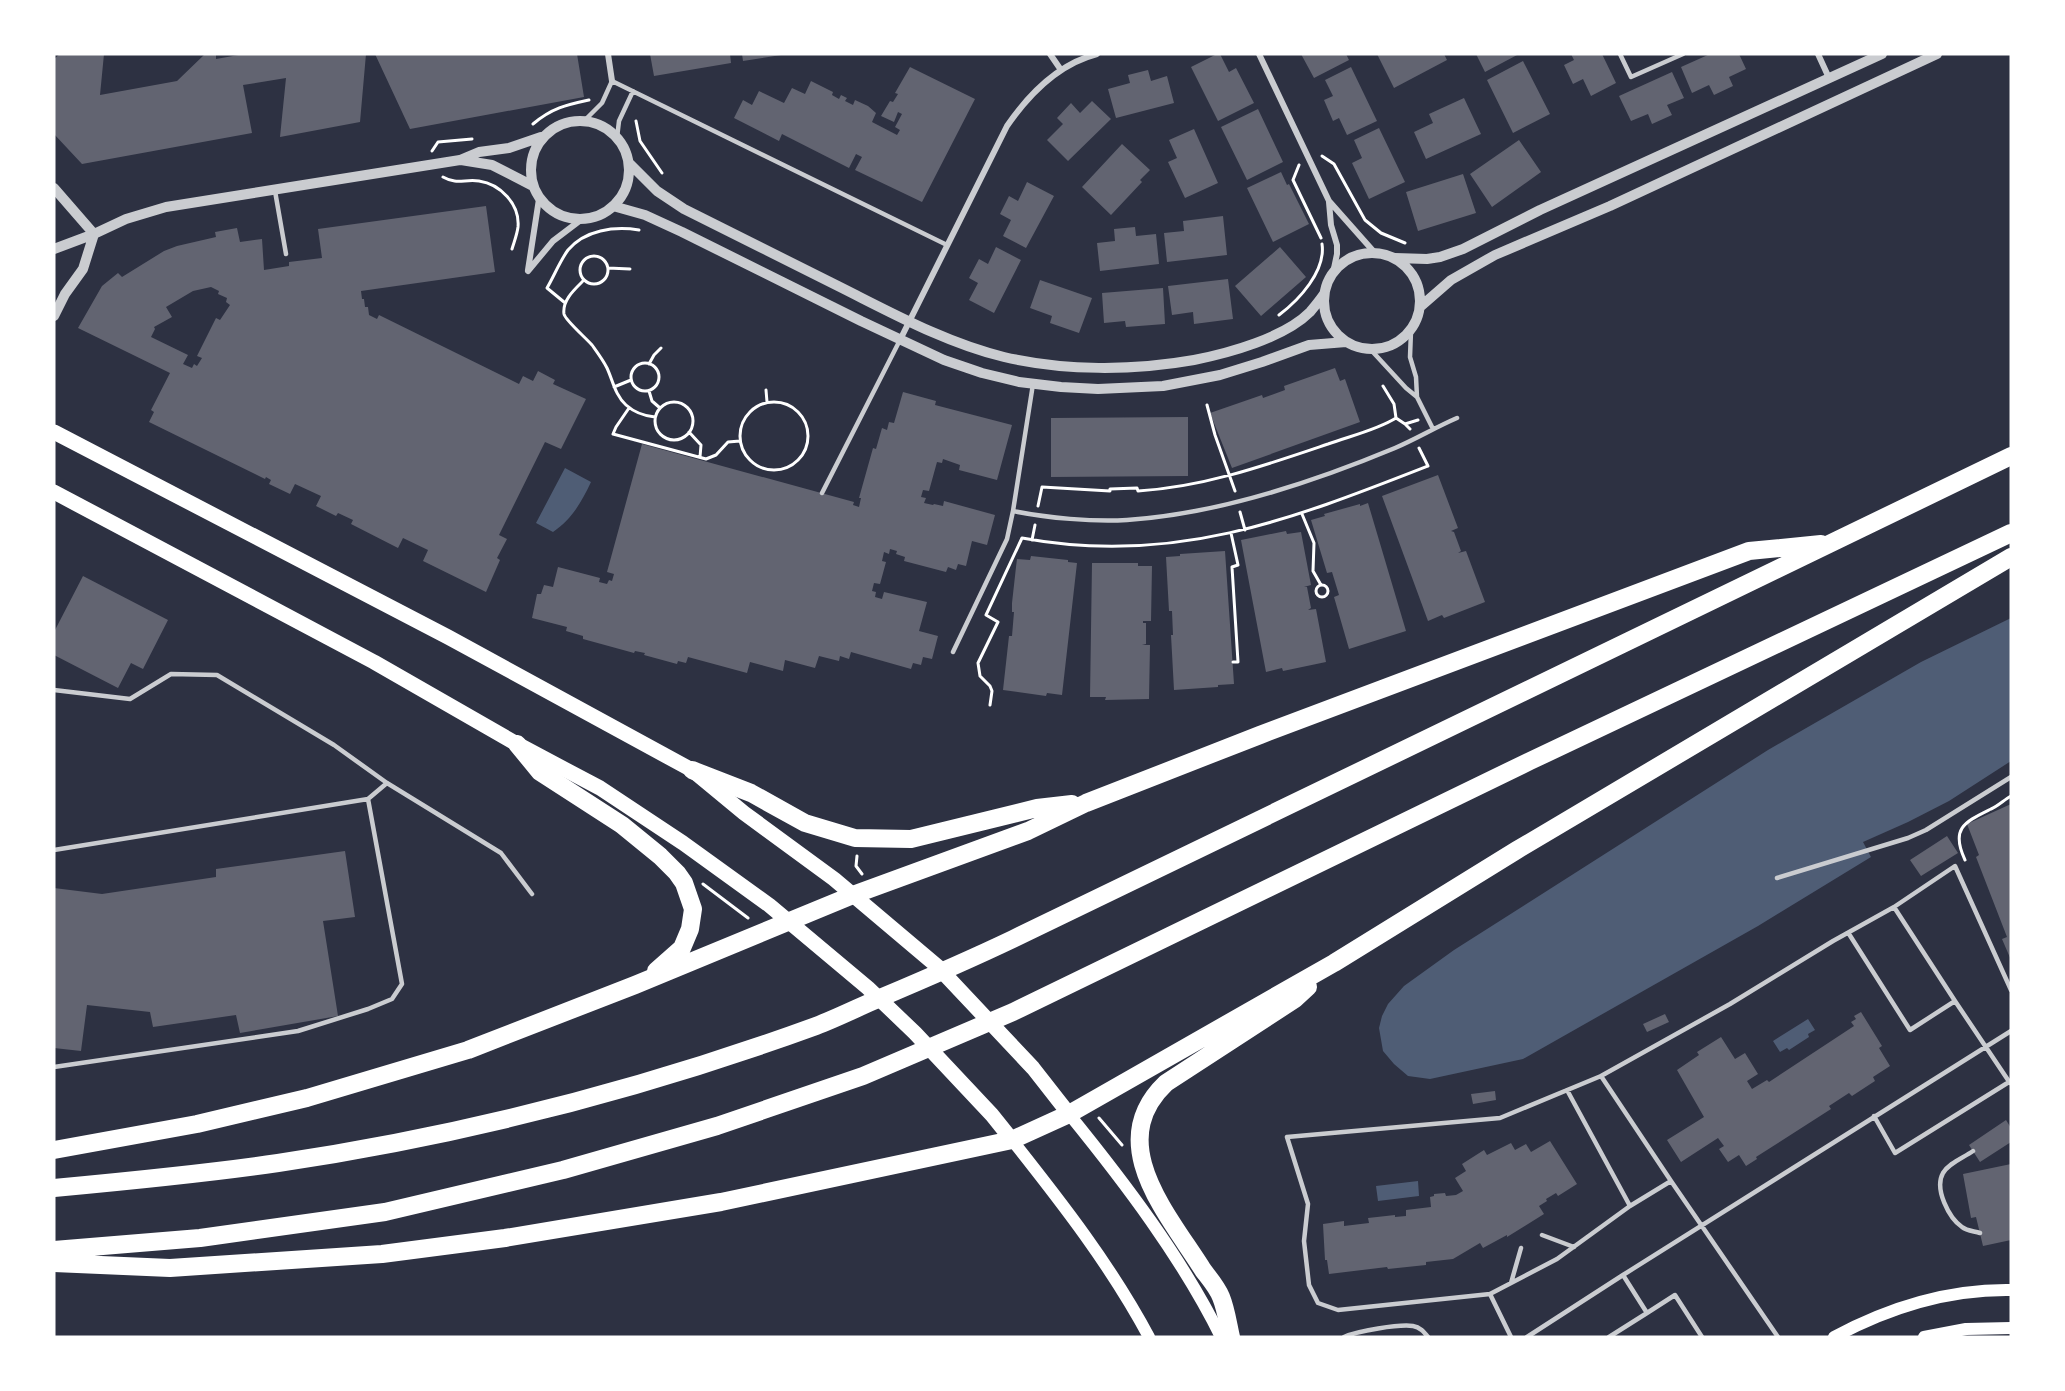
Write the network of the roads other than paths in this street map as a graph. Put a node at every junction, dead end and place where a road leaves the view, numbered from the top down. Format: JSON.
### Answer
{"nodes":[{"id":1,"x":608,"y":54,"type":"edge"},
{"id":2,"x":1050,"y":54,"type":"edge"},
{"id":3,"x":1096,"y":54,"type":"edge"},
{"id":4,"x":1259,"y":54,"type":"edge"},
{"id":5,"x":1620,"y":54,"type":"edge"},
{"id":6,"x":1683,"y":54,"type":"edge"},
{"id":7,"x":1818,"y":54,"type":"edge"},
{"id":8,"x":1882,"y":54,"type":"edge"},
{"id":9,"x":1937,"y":54,"type":"edge"},
{"id":10,"x":1061,"y":70,"type":"junction"},
{"id":11,"x":1829,"y":78,"type":"junction"},
{"id":12,"x":612,"y":81,"type":"junction"},
{"id":13,"x":633,"y":91,"type":"junction"},
{"id":14,"x":585,"y":120,"type":"junction"},
{"id":15,"x":542,"y":137,"type":"junction"},
{"id":16,"x":617,"y":138,"type":"junction"},
{"id":17,"x":460,"y":160,"type":"junction"},
{"id":18,"x":629,"y":163,"type":"junction"},
{"id":19,"x":531,"y":185,"type":"junction"},
{"id":20,"x":54,"y":188,"type":"edge"},
{"id":21,"x":274,"y":189,"type":"junction"},
{"id":22,"x":539,"y":199,"type":"junction"},
{"id":23,"x":1329,"y":201,"type":"junction"},
{"id":24,"x":614,"y":206,"type":"junction"},
{"id":25,"x":582,"y":219,"type":"junction"},
{"id":26,"x":94,"y":234,"type":"junction"},
{"id":27,"x":947,"y":245,"type":"junction"},
{"id":28,"x":54,"y":249,"type":"edge"},
{"id":29,"x":1375,"y":253,"type":"junction"},
{"id":30,"x":286,"y":254,"type":"dead end"},
{"id":31,"x":1395,"y":258,"type":"junction"},
{"id":32,"x":1333,"y":273,"type":"junction"},
{"id":33,"x":1324,"y":294,"type":"junction"},
{"id":34,"x":1420,"y":307,"type":"junction"},
{"id":35,"x":54,"y":316,"type":"edge"},
{"id":36,"x":909,"y":322,"type":"junction"},
{"id":37,"x":1411,"y":331,"type":"junction"},
{"id":38,"x":900,"y":340,"type":"junction"},
{"id":39,"x":1346,"y":342,"type":"junction"},
{"id":40,"x":1371,"y":350,"type":"junction"},
{"id":41,"x":1033,"y":384,"type":"junction"},
{"id":42,"x":1417,"y":397,"type":"junction"},
{"id":43,"x":1457,"y":418,"type":"dead end"},
{"id":44,"x":1433,"y":429,"type":"junction"},
{"id":45,"x":54,"y":432,"type":"edge"},
{"id":46,"x":2011,"y":456,"type":"edge"},
{"id":47,"x":54,"y":492,"type":"edge"},
{"id":48,"x":822,"y":493,"type":"dead end"},
{"id":49,"x":1013,"y":511,"type":"junction"},
{"id":50,"x":2011,"y":533,"type":"edge"},
{"id":51,"x":1835,"y":542,"type":"junction"},
{"id":52,"x":2011,"y":557,"type":"edge"},
{"id":53,"x":953,"y":652,"type":"dead end"},
{"id":54,"x":54,"y":690,"type":"edge"},
{"id":55,"x":517,"y":744,"type":"junction"},
{"id":56,"x":692,"y":770,"type":"junction"},
{"id":57,"x":2011,"y":777,"type":"edge"},
{"id":58,"x":387,"y":783,"type":"junction"},
{"id":59,"x":368,"y":799,"type":"junction"},
{"id":60,"x":1086,"y":802,"type":"junction"},
{"id":61,"x":54,"y":850,"type":"edge"},
{"id":62,"x":1777,"y":878,"type":"dead end"},
{"id":63,"x":532,"y":894,"type":"dead end"},
{"id":64,"x":853,"y":895,"type":"junction"},
{"id":65,"x":1894,"y":907,"type":"junction"},
{"id":66,"x":790,"y":922,"type":"junction"},
{"id":67,"x":1849,"y":934,"type":"junction"},
{"id":68,"x":1334,"y":963,"type":"junction"},
{"id":69,"x":635,"y":985,"type":"junction"},
{"id":70,"x":2011,"y":990,"type":"edge"},
{"id":71,"x":1955,"y":1000,"type":"junction"},
{"id":72,"x":2011,"y":1031,"type":"edge"},
{"id":73,"x":1985,"y":1046,"type":"junction"},
{"id":74,"x":54,"y":1067,"type":"edge"},
{"id":75,"x":1601,"y":1076,"type":"junction"},
{"id":76,"x":2010,"y":1084,"type":"edge"},
{"id":77,"x":1566,"y":1090,"type":"junction"},
{"id":78,"x":1069,"y":1114,"type":"junction"},
{"id":79,"x":1874,"y":1116,"type":"junction"},
{"id":80,"x":1012,"y":1140,"type":"junction"},
{"id":81,"x":54,"y":1150,"type":"edge"},
{"id":82,"x":1973,"y":1152,"type":"dead end"},
{"id":83,"x":1671,"y":1181,"type":"junction"},
{"id":84,"x":54,"y":1188,"type":"edge"},
{"id":85,"x":1630,"y":1206,"type":"junction"},
{"id":86,"x":1701,"y":1226,"type":"junction"},
{"id":87,"x":1980,"y":1233,"type":"dead end"},
{"id":88,"x":1542,"y":1235,"type":"dead end"},
{"id":89,"x":1574,"y":1247,"type":"junction"},
{"id":90,"x":1521,"y":1248,"type":"dead end"},
{"id":91,"x":54,"y":1250,"type":"edge"},
{"id":92,"x":54,"y":1263,"type":"edge"},
{"id":93,"x":1623,"y":1275,"type":"junction"},
{"id":94,"x":1511,"y":1283,"type":"junction"},
{"id":95,"x":2011,"y":1290,"type":"edge"},
{"id":96,"x":1490,"y":1294,"type":"junction"},
{"id":97,"x":1647,"y":1313,"type":"junction"},
{"id":98,"x":2011,"y":1328,"type":"edge"},
{"id":99,"x":1149,"y":1337,"type":"edge"},
{"id":100,"x":1221,"y":1337,"type":"edge"},
{"id":101,"x":1231,"y":1337,"type":"edge"},
{"id":102,"x":1344,"y":1337,"type":"edge"},
{"id":103,"x":1428,"y":1337,"type":"edge"},
{"id":104,"x":1510,"y":1337,"type":"edge"},
{"id":105,"x":1527,"y":1337,"type":"edge"},
{"id":106,"x":1609,"y":1337,"type":"edge"},
{"id":107,"x":1702,"y":1337,"type":"edge"},
{"id":108,"x":1778,"y":1337,"type":"edge"},
{"id":109,"x":1834,"y":1337,"type":"edge"},
{"id":110,"x":1924,"y":1337,"type":"edge"}],
"edges":[{"from":1,"to":12,"type":"street"},
{"from":2,"to":10,"type":"street"},
{"from":3,"to":10,"type":"street"},
{"from":4,"to":23,"type":"street"},
{"from":5,"to":6,"type":"lane"},
{"from":7,"to":11,"type":"street"},
{"from":8,"to":11,"type":"street"},
{"from":9,"to":34,"type":"street"},
{"from":10,"to":27,"type":"street"},
{"from":11,"to":31,"type":"street"},
{"from":12,"to":13,"type":"lane"},
{"from":12,"to":14,"type":"lane"},
{"from":13,"to":16,"type":"lane"},
{"from":13,"to":27,"type":"lane"},
{"from":14,"to":15,"type":"street"},
{"from":14,"to":16,"type":"street"},
{"from":15,"to":17,"type":"street"},
{"from":15,"to":19,"type":"street"},
{"from":16,"to":18,"type":"street"},
{"from":17,"to":19,"type":"street"},
{"from":17,"to":21,"type":"street"},
{"from":18,"to":24,"type":"street"},
{"from":18,"to":36,"type":"street"},
{"from":19,"to":22,"type":"street"},
{"from":20,"to":26,"type":"street"},
{"from":21,"to":26,"type":"street"},
{"from":21,"to":30,"type":"lane"},
{"from":22,"to":25,"type":"street"},
{"from":22,"to":25,"type":"street"},
{"from":23,"to":29,"type":"street"},
{"from":23,"to":32,"type":"street"},
{"from":24,"to":25,"type":"street"},
{"from":24,"to":38,"type":"street"},
{"from":26,"to":28,"type":"street"},
{"from":26,"to":35,"type":"street"},
{"from":27,"to":36,"type":"street"},
{"from":29,"to":31,"type":"street"},
{"from":29,"to":32,"type":"street"},
{"from":31,"to":34,"type":"street"},
{"from":32,"to":33,"type":"street"},
{"from":33,"to":36,"type":"street"},
{"from":33,"to":39,"type":"street"},
{"from":34,"to":37,"type":"street"},
{"from":36,"to":38,"type":"street"},
{"from":37,"to":40,"type":"street"},
{"from":37,"to":42,"type":"lane"},
{"from":38,"to":41,"type":"street"},
{"from":38,"to":48,"type":"lane"},
{"from":39,"to":40,"type":"street"},
{"from":39,"to":41,"type":"street"},
{"from":40,"to":42,"type":"lane"},
{"from":41,"to":49,"type":"lane"},
{"from":42,"to":44,"type":"lane"},
{"from":43,"to":44,"type":"lane"},
{"from":44,"to":49,"type":"lane"},
{"from":45,"to":56,"type":"main road"},
{"from":46,"to":51,"type":"highway"},
{"from":47,"to":55,"type":"main road"},
{"from":49,"to":53,"type":"lane"},
{"from":50,"to":91,"type":"highway"},
{"from":51,"to":60,"type":"highway"},
{"from":51,"to":84,"type":"highway"},
{"from":52,"to":68,"type":"highway"},
{"from":54,"to":58,"type":"lane"},
{"from":55,"to":66,"type":"main road"},
{"from":55,"to":69,"type":"highway"},
{"from":56,"to":60,"type":"highway"},
{"from":56,"to":64,"type":"main road"},
{"from":57,"to":62,"type":"lane"},
{"from":58,"to":59,"type":"lane"},
{"from":58,"to":63,"type":"lane"},
{"from":59,"to":61,"type":"lane"},
{"from":59,"to":74,"type":"lane"},
{"from":60,"to":64,"type":"highway"},
{"from":64,"to":66,"type":"highway"},
{"from":64,"to":78,"type":"main road"},
{"from":65,"to":67,"type":"lane"},
{"from":65,"to":70,"type":"lane"},
{"from":65,"to":71,"type":"lane"},
{"from":66,"to":69,"type":"highway"},
{"from":66,"to":80,"type":"main road"},
{"from":67,"to":71,"type":"lane"},
{"from":67,"to":75,"type":"lane"},
{"from":68,"to":78,"type":"highway"},
{"from":68,"to":101,"type":"highway"},
{"from":69,"to":81,"type":"highway"},
{"from":71,"to":73,"type":"lane"},
{"from":72,"to":73,"type":"lane"},
{"from":73,"to":76,"type":"lane"},
{"from":73,"to":79,"type":"lane"},
{"from":75,"to":77,"type":"lane"},
{"from":75,"to":83,"type":"lane"},
{"from":76,"to":79,"type":"lane"},
{"from":77,"to":85,"type":"lane"},
{"from":77,"to":96,"type":"lane"},
{"from":78,"to":80,"type":"highway"},
{"from":78,"to":100,"type":"main road"},
{"from":79,"to":86,"type":"lane"},
{"from":80,"to":92,"type":"highway"},
{"from":80,"to":99,"type":"main road"},
{"from":82,"to":87,"type":"lane"},
{"from":83,"to":85,"type":"lane"},
{"from":83,"to":86,"type":"lane"},
{"from":85,"to":89,"type":"lane"},
{"from":86,"to":93,"type":"lane"},
{"from":86,"to":108,"type":"lane"},
{"from":88,"to":89,"type":"lane"},
{"from":89,"to":94,"type":"lane"},
{"from":90,"to":94,"type":"lane"},
{"from":93,"to":97,"type":"lane"},
{"from":93,"to":105,"type":"lane"},
{"from":94,"to":96,"type":"lane"},
{"from":95,"to":109,"type":"main road"},
{"from":96,"to":104,"type":"lane"},
{"from":97,"to":106,"type":"lane"},
{"from":97,"to":107,"type":"lane"},
{"from":98,"to":110,"type":"main road"},
{"from":102,"to":103,"type":"lane"}]}
